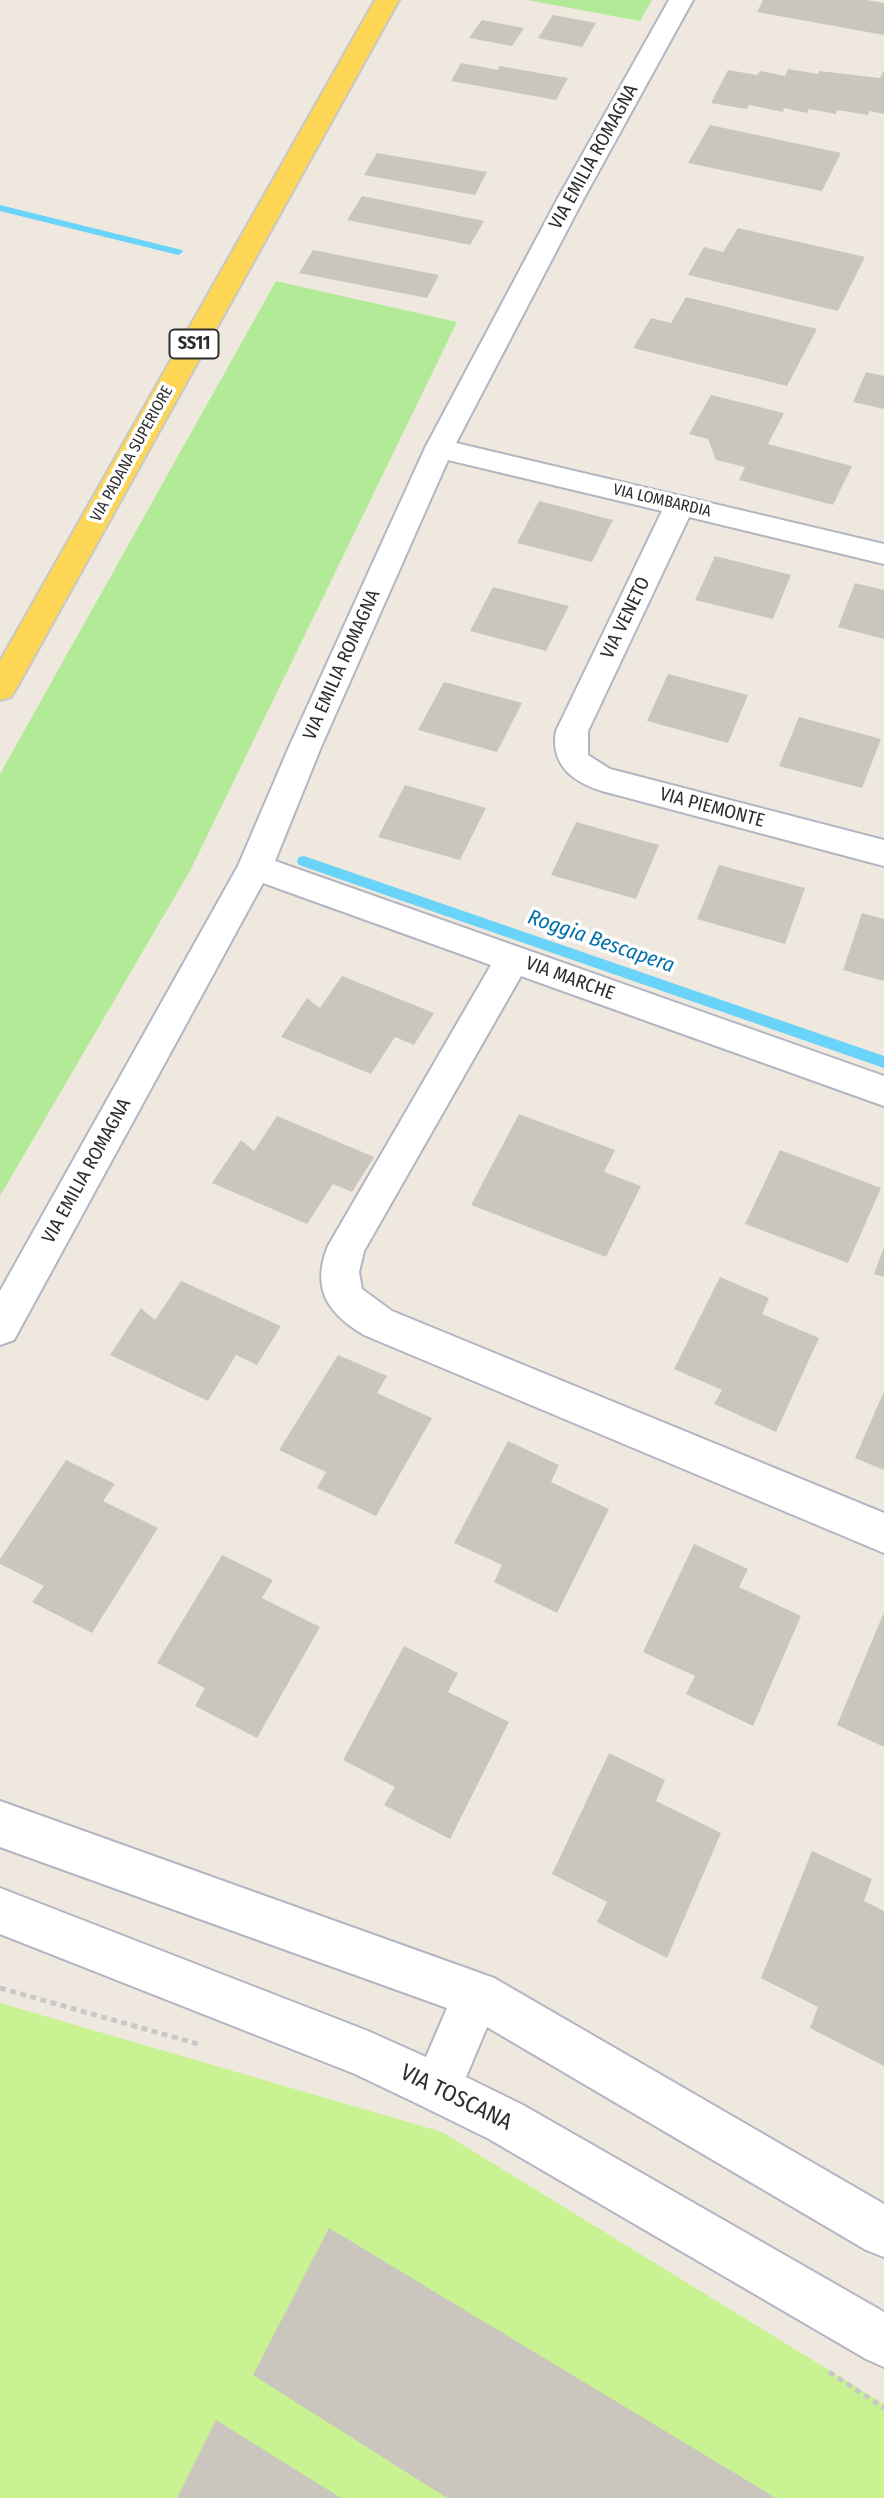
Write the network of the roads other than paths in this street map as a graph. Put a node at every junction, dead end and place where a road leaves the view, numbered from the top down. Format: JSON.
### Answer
{"nodes":[{"id":1,"x":387,"y":0,"type":"edge"},
{"id":2,"x":681,"y":0,"type":"edge"},
{"id":3,"x":439,"y":448,"type":"junction"},
{"id":4,"x":680,"y":505,"type":"junction"},
{"id":5,"x":884,"y":554,"type":"edge"},
{"id":6,"x":0,"y":689,"type":"edge"},
{"id":7,"x":572,"y":731,"type":"joint"},
{"id":8,"x":884,"y":853,"type":"edge"},
{"id":9,"x":255,"y":866,"type":"junction"},
{"id":10,"x":513,"y":959,"type":"junction"},
{"id":11,"x":884,"y":1091,"type":"edge"},
{"id":12,"x":0,"y":1328,"type":"edge"},
{"id":13,"x":884,"y":1533,"type":"edge"},
{"id":14,"x":0,"y":1824,"type":"edge"},
{"id":15,"x":0,"y":1911,"type":"edge"},
{"id":16,"x":477,"y":1995,"type":"junction"},
{"id":17,"x":437,"y":2088,"type":"junction"},
{"id":18,"x":884,"y":2232,"type":"edge"},
{"id":19,"x":884,"y":2341,"type":"edge"}],
"edges":[{"from":1,"to":6,"type":"main road","name":"VIA PADANA SUPERIORE","number":"SS11"},
{"from":2,"to":3,"type":"street","name":"VIA EMILIA ROMAGNA"},
{"from":3,"to":4,"type":"street","name":"VIA LOMBARDIA"},
{"from":3,"to":9,"type":"street","name":"VIA EMILIA ROMAGNA"},
{"from":4,"to":5,"type":"street","name":"VIA LOMBARDIA"},
{"from":4,"to":7,"type":"street","name":"VIA VENETO"},
{"from":7,"to":8,"type":"street","name":"VIA PIEMONTE"},
{"from":9,"to":10,"type":"street","name":"VIA MARCHE"},
{"from":9,"to":12,"type":"street","name":"VIA EMILIA ROMAGNA"},
{"from":10,"to":11,"type":"street","name":"VIA MARCHE"},
{"from":10,"to":13,"type":"street"},
{"from":14,"to":16,"type":"street"},
{"from":15,"to":17,"type":"street","name":"VIA TOSCANA"},
{"from":16,"to":17,"type":"street"},
{"from":16,"to":18,"type":"street"},
{"from":17,"to":19,"type":"street","name":"VIA TOSCANA"}]}
